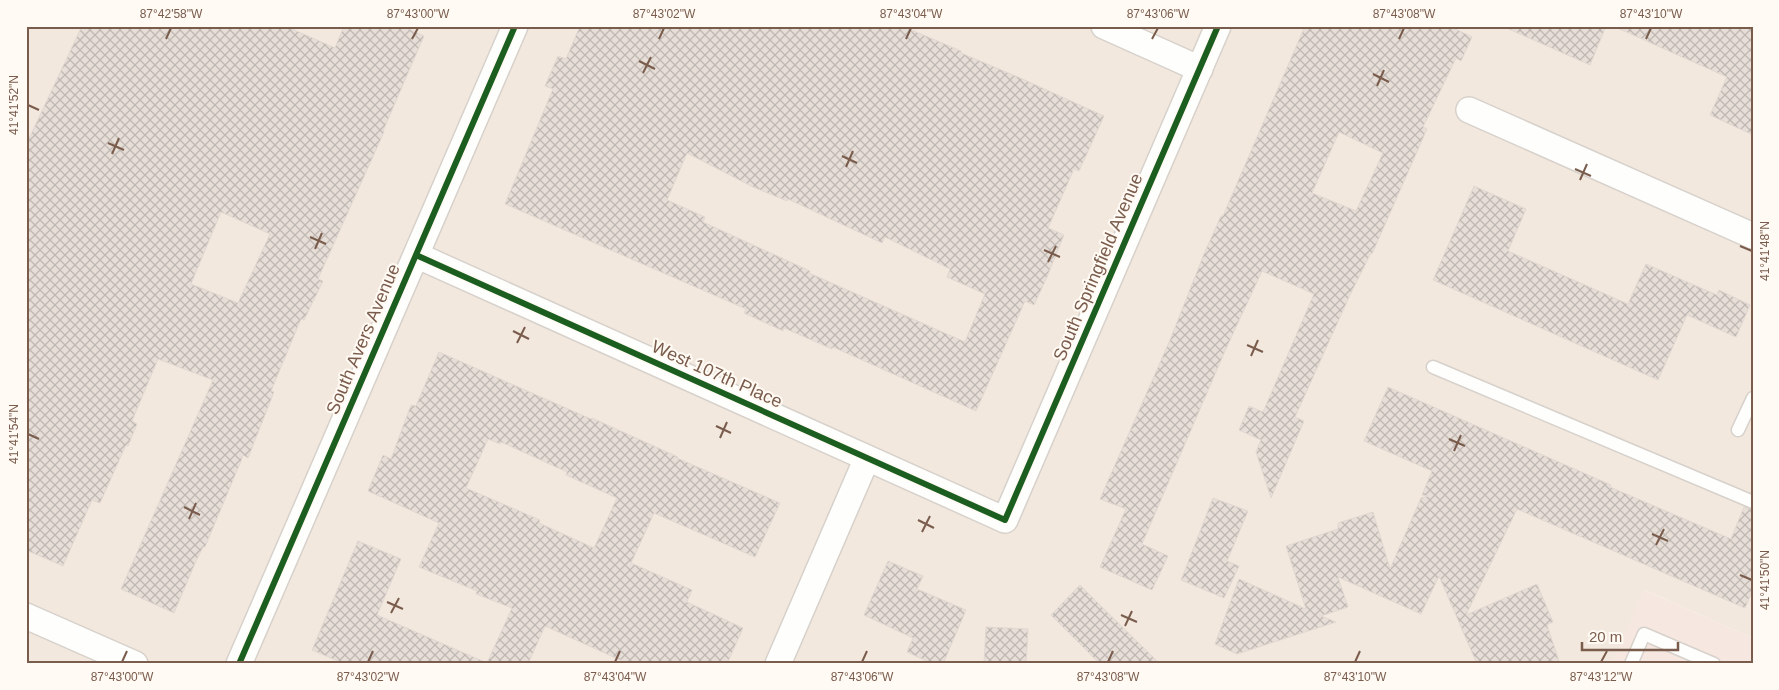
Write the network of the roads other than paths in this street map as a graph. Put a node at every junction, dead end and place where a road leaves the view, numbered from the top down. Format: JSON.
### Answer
{"nodes":[{"id":1,"x":515,"y":26,"type":"edge"},
{"id":2,"x":1104,"y":26,"type":"edge"},
{"id":3,"x":1218,"y":26,"type":"edge"},
{"id":4,"x":1200,"y":68,"type":"junction"},
{"id":5,"x":1469,"y":110,"type":"dead end"},
{"id":6,"x":1753,"y":236,"type":"edge"},
{"id":7,"x":416,"y":255,"type":"junction"},
{"id":8,"x":1433,"y":367,"type":"dead end"},
{"id":9,"x":1753,"y":398,"type":"edge"},
{"id":10,"x":1738,"y":430,"type":"dead end"},
{"id":11,"x":867,"y":458,"type":"junction"},
{"id":12,"x":1753,"y":502,"type":"edge"},
{"id":13,"x":1005,"y":520,"type":"joint"},
{"id":14,"x":26,"y":616,"type":"edge"},
{"id":15,"x":135,"y":664,"type":"edge"},
{"id":16,"x":239,"y":664,"type":"edge"},
{"id":17,"x":778,"y":664,"type":"edge"},
{"id":18,"x":1631,"y":664,"type":"edge"},
{"id":19,"x":1714,"y":664,"type":"edge"}],
"edges":[{"from":1,"to":7,"type":"street","name":"South Avers Avenue"},
{"from":2,"to":4,"type":"street"},
{"from":3,"to":4,"type":"street","name":"South Springfield Avenue"},
{"from":4,"to":13,"type":"street","name":"South Springfield Avenue"},
{"from":5,"to":6,"type":"street"},
{"from":7,"to":11,"type":"street","name":"West 107th Place"},
{"from":7,"to":16,"type":"street","name":"South Avers Avenue"},
{"from":8,"to":12,"type":"lane"},
{"from":9,"to":10,"type":"lane"},
{"from":11,"to":13,"type":"street","name":"West 107th Place"},
{"from":11,"to":17,"type":"street"},
{"from":14,"to":15,"type":"street"},
{"from":18,"to":19,"type":"lane"}]}
